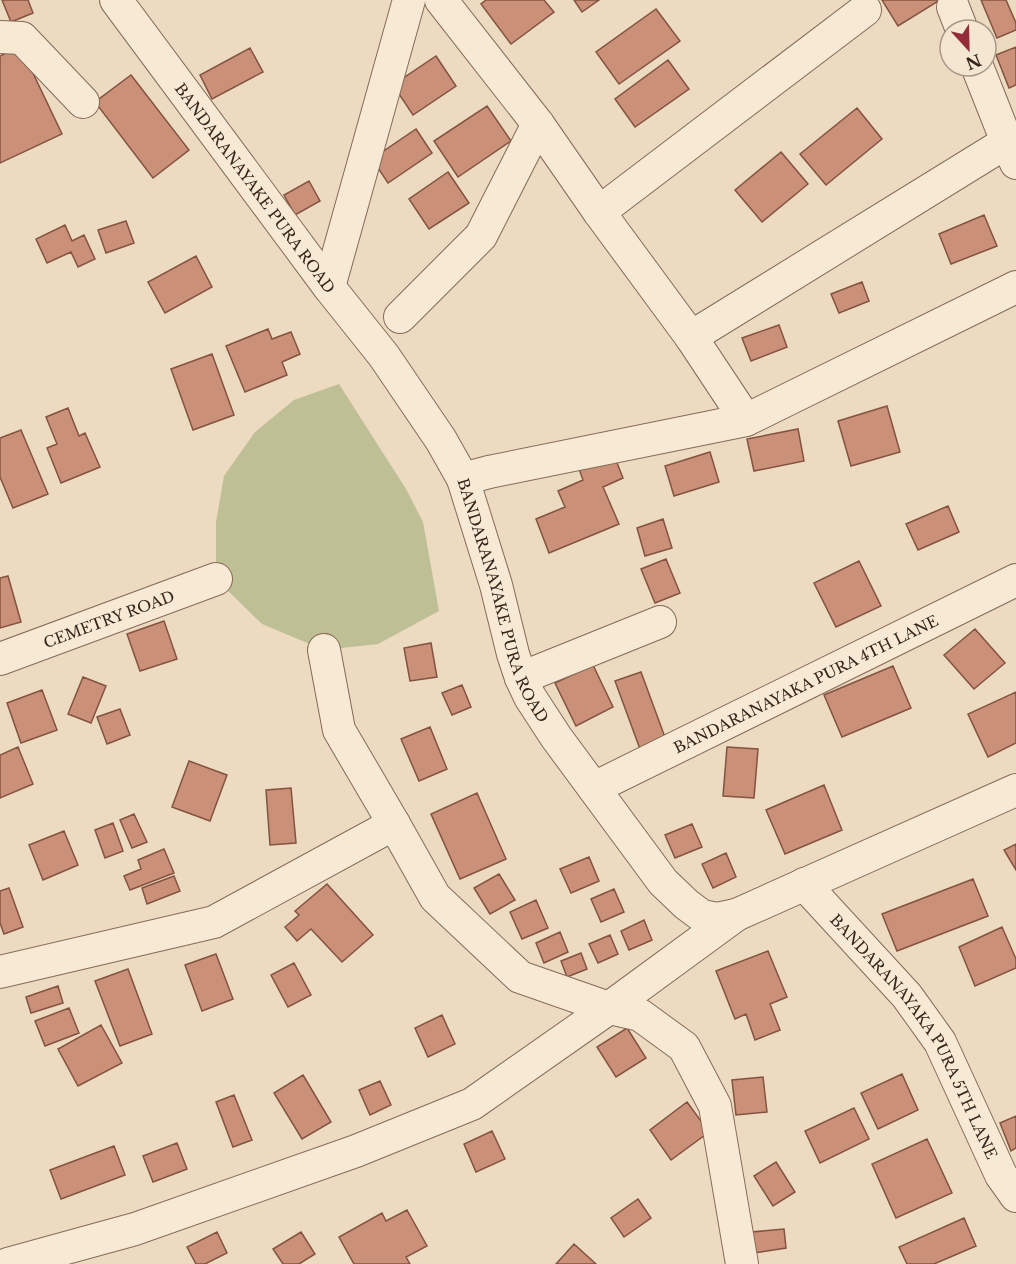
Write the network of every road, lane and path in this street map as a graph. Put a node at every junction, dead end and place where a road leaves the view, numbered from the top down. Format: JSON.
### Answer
{"nodes":[{"id":1,"x":116,"y":0,"type":"edge"},
{"id":2,"x":409,"y":0,"type":"edge"},
{"id":3,"x":441,"y":0,"type":"edge"},
{"id":4,"x":865,"y":10,"type":"dead end"},
{"id":5,"x":0,"y":37,"type":"edge"},
{"id":6,"x":981,"y":78,"type":"edge"},
{"id":7,"x":83,"y":102,"type":"dead end"},
{"id":8,"x":538,"y":124,"type":"junction"},
{"id":9,"x":1012,"y":153,"type":"edge"},
{"id":10,"x":599,"y":212,"type":"junction"},
{"id":11,"x":329,"y":287,"type":"junction"},
{"id":12,"x":1016,"y":287,"type":"edge"},
{"id":13,"x":400,"y":316,"type":"dead end"},
{"id":14,"x":691,"y":337,"type":"junction"},
{"id":15,"x":746,"y":420,"type":"junction"},
{"id":16,"x":462,"y":479,"type":"junction"},
{"id":17,"x":216,"y":579,"type":"dead end"},
{"id":18,"x":1016,"y":580,"type":"edge"},
{"id":19,"x":660,"y":622,"type":"dead end"},
{"id":20,"x":324,"y":650,"type":"dead end"},
{"id":21,"x":0,"y":659,"type":"edge"},
{"id":22,"x":521,"y":678,"type":"junction"},
{"id":23,"x":594,"y":788,"type":"junction"},
{"id":24,"x":1016,"y":790,"type":"edge"},
{"id":25,"x":394,"y":824,"type":"junction"},
{"id":26,"x":804,"y":884,"type":"junction"},
{"id":27,"x":736,"y":915,"type":"junction"},
{"id":28,"x":0,"y":972,"type":"edge"},
{"id":29,"x":609,"y":1008,"type":"junction"},
{"id":30,"x":1016,"y":1196,"type":"edge"},
{"id":31,"x":8,"y":1264,"type":"edge"},
{"id":32,"x":742,"y":1264,"type":"edge"}],
"edges":[{"from":1,"to":11,"type":"street","name":"BANDARANAYAKE PURA ROAD"},
{"from":2,"to":11,"type":"street"},
{"from":3,"to":8,"type":"street"},
{"from":4,"to":10,"type":"street"},
{"from":5,"to":7,"type":"street"},
{"from":6,"to":9,"type":"street"},
{"from":8,"to":10,"type":"street"},
{"from":8,"to":13,"type":"street"},
{"from":9,"to":14,"type":"street"},
{"from":10,"to":14,"type":"street"},
{"from":11,"to":16,"type":"street","name":"BANDARANAYAKE PURA ROAD"},
{"from":12,"to":15,"type":"street"},
{"from":14,"to":15,"type":"street"},
{"from":15,"to":16,"type":"street"},
{"from":16,"to":22,"type":"street","name":"BANDARANAYAKE PURA ROAD"},
{"from":17,"to":21,"type":"street","name":"CEMETRY ROAD"},
{"from":18,"to":23,"type":"street","name":"BANDARANAYAKA PURA 4TH LANE"},
{"from":19,"to":22,"type":"street"},
{"from":20,"to":25,"type":"street"},
{"from":22,"to":23,"type":"street","name":"BANDARANAYAKE PURA ROAD"},
{"from":23,"to":27,"type":"street","name":"BANDARANAYAKE PURA ROAD"},
{"from":24,"to":26,"type":"street","name":"BANDARANAYAKE PURA ROAD"},
{"from":25,"to":28,"type":"street"},
{"from":25,"to":29,"type":"street"},
{"from":26,"to":27,"type":"street","name":"BANDARANAYAKE PURA ROAD"},
{"from":26,"to":30,"type":"street","name":"BANDARANAYAKA PURA 5TH LANE"},
{"from":27,"to":29,"type":"street"},
{"from":29,"to":31,"type":"street"},
{"from":29,"to":32,"type":"street"}]}
